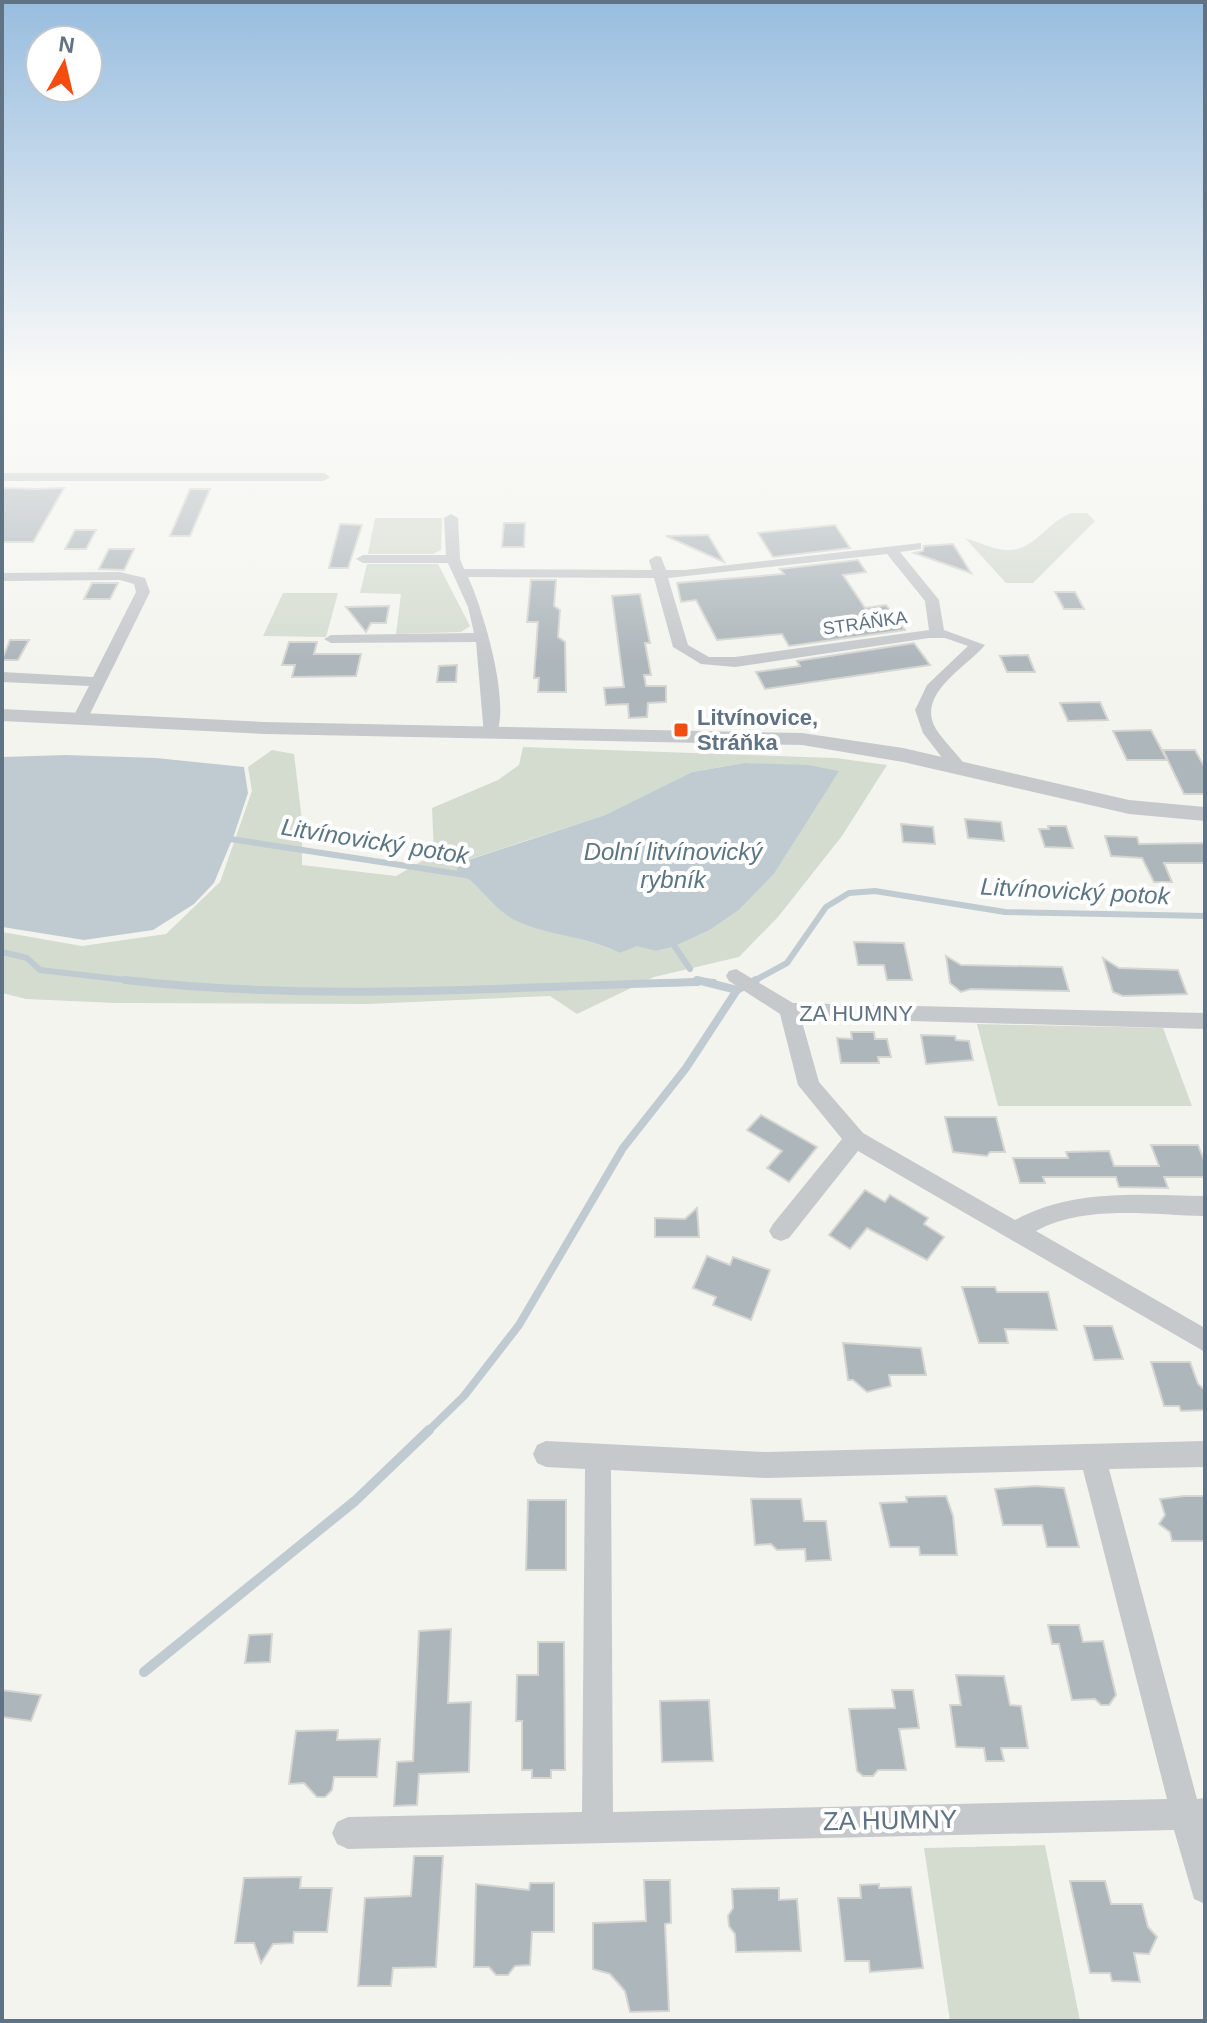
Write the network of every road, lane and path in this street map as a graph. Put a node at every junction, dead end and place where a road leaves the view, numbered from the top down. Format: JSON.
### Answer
{"nodes":[{"id":1,"x":2,"y":477,"type":"edge"},
{"id":2,"x":299,"y":477,"type":"junction"},
{"id":3,"x":324,"y":477,"type":"dead end"},
{"id":4,"x":294,"y":492,"type":"dead end"},
{"id":5,"x":451,"y":518,"type":"dead end"},
{"id":6,"x":916,"y":546,"type":"dead end"},
{"id":7,"x":890,"y":549,"type":"junction"},
{"id":8,"x":363,"y":559,"type":"dead end"},
{"id":9,"x":455,"y":566,"type":"junction"},
{"id":10,"x":658,"y":567,"type":"junction"},
{"id":11,"x":2,"y":577,"type":"edge"},
{"id":12,"x":937,"y":633,"type":"junction"},
{"id":13,"x":483,"y":637,"type":"junction"},
{"id":14,"x":331,"y":639,"type":"dead end"},
{"id":15,"x":2,"y":677,"type":"edge"},
{"id":16,"x":100,"y":682,"type":"junction"},
{"id":17,"x":2,"y":715,"type":"edge"},
{"id":18,"x":80,"y":719,"type":"junction"},
{"id":19,"x":490,"y":732,"type":"junction"},
{"id":20,"x":959,"y":768,"type":"junction"},
{"id":21,"x":1205,"y":814,"type":"edge"},
{"id":22,"x":736,"y":976,"type":"dead end"},
{"id":23,"x":789,"y":1010,"type":"junction"},
{"id":24,"x":1205,"y":1021,"type":"edge"},
{"id":25,"x":855,"y":1139,"type":"junction"},
{"id":26,"x":1205,"y":1206,"type":"edge"},
{"id":27,"x":781,"y":1231,"type":"dead end"},
{"id":28,"x":1016,"y":1231,"type":"junction"},
{"id":29,"x":1205,"y":1341,"type":"edge"},
{"id":30,"x":546,"y":1454,"type":"dead end"},
{"id":31,"x":1205,"y":1454,"type":"edge"},
{"id":32,"x":598,"y":1456,"type":"junction"},
{"id":33,"x":1093,"y":1457,"type":"junction"},
{"id":34,"x":1194,"y":1814,"type":"edge"},
{"id":35,"x":597,"y":1825,"type":"junction"},
{"id":36,"x":348,"y":1833,"type":"dead end"},
{"id":37,"x":1205,"y":1888,"type":"edge"}],
"edges":[{"from":1,"to":2,"type":"street"},
{"from":2,"to":3,"type":"street"},
{"from":2,"to":4,"type":"street"},
{"from":5,"to":9,"type":"street"},
{"from":6,"to":7,"type":"street"},
{"from":7,"to":10,"type":"street"},
{"from":7,"to":12,"type":"street"},
{"from":8,"to":9,"type":"street"},
{"from":9,"to":10,"type":"street"},
{"from":9,"to":13,"type":"street"},
{"from":10,"to":12,"type":"street","name":"STRÁŇKA"},
{"from":11,"to":16,"type":"street"},
{"from":12,"to":20,"type":"street","name":"STRÁŇKA"},
{"from":13,"to":14,"type":"street"},
{"from":13,"to":19,"type":"street"},
{"from":15,"to":16,"type":"street"},
{"from":16,"to":18,"type":"street"},
{"from":17,"to":18,"type":"street"},
{"from":18,"to":19,"type":"street"},
{"from":19,"to":20,"type":"street"},
{"from":20,"to":21,"type":"street"},
{"from":22,"to":23,"type":"street"},
{"from":23,"to":24,"type":"street","name":"ZA HUMNY"},
{"from":23,"to":25,"type":"street","name":"ZA HUMNY"},
{"from":25,"to":27,"type":"street"},
{"from":25,"to":28,"type":"street","name":"ZA HUMNY"},
{"from":26,"to":28,"type":"street"},
{"from":28,"to":29,"type":"street","name":"ZA HUMNY"},
{"from":30,"to":32,"type":"street"},
{"from":31,"to":33,"type":"street"},
{"from":32,"to":33,"type":"street"},
{"from":32,"to":35,"type":"street"},
{"from":33,"to":34,"type":"street"},
{"from":34,"to":35,"type":"street","name":"ZA HUMNY"},
{"from":34,"to":37,"type":"street"},
{"from":35,"to":36,"type":"street","name":"ZA HUMNY"}]}
